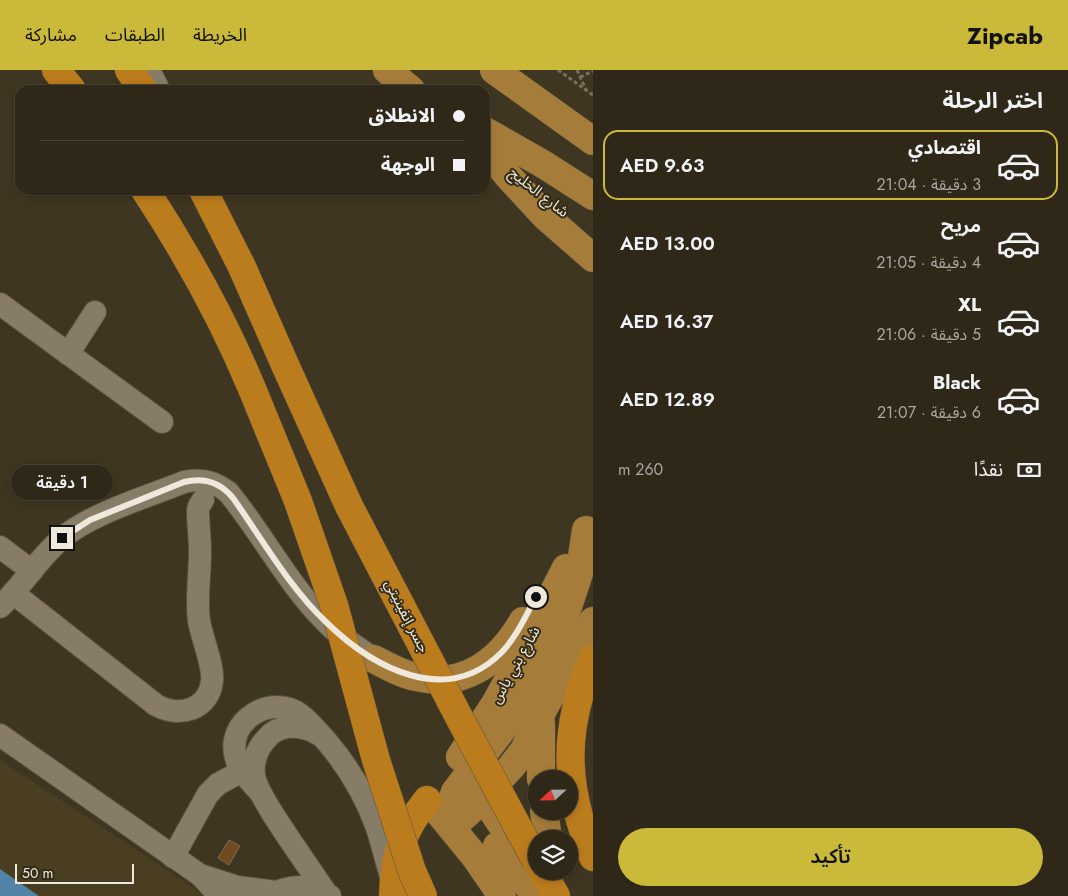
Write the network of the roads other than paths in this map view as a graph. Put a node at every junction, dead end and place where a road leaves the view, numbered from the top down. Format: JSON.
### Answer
{"nodes":[{"id":1,"x":56,"y":70,"type":"edge"},
{"id":2,"x":129,"y":70,"type":"edge"},
{"id":3,"x":150,"y":70,"type":"edge"},
{"id":4,"x":387,"y":70,"type":"edge"},
{"id":5,"x":494,"y":70,"type":"edge"},
{"id":6,"x":68,"y":85,"type":"edge"},
{"id":7,"x":140,"y":85,"type":"edge"},
{"id":8,"x":157,"y":85,"type":"edge"},
{"id":9,"x":405,"y":85,"type":"edge"},
{"id":10,"x":593,"y":141,"type":"edge"},
{"id":11,"x":490,"y":146,"type":"edge"},
{"id":12,"x":490,"y":147,"type":"edge"},
{"id":13,"x":490,"y":149,"type":"edge"},
{"id":14,"x":148,"y":195,"type":"edge"},
{"id":15,"x":206,"y":195,"type":"edge"},
{"id":16,"x":593,"y":196,"type":"edge"},
{"id":17,"x":593,"y":233,"type":"edge"},
{"id":18,"x":593,"y":258,"type":"edge"},
{"id":19,"x":0,"y":304,"type":"edge"},
{"id":20,"x":95,"y":312,"type":"dead end"},
{"id":21,"x":68,"y":354,"type":"junction"},
{"id":22,"x":162,"y":422,"type":"dead end"},
{"id":23,"x":203,"y":500,"type":"dead end"},
{"id":24,"x":589,"y":523,"type":"edge"},
{"id":25,"x":0,"y":547,"type":"edge"},
{"id":26,"x":32,"y":571,"type":"junction"},
{"id":27,"x":6,"y":600,"type":"edge"},
{"id":28,"x":593,"y":621,"type":"edge"},
{"id":29,"x":593,"y":658,"type":"edge"},
{"id":30,"x":374,"y":659,"type":"joint"},
{"id":31,"x":541,"y":713,"type":"junction"},
{"id":32,"x":321,"y":735,"type":"junction"},
{"id":33,"x":0,"y":736,"type":"edge"},
{"id":34,"x":541,"y":770,"type":"edge"},
{"id":35,"x":242,"y":771,"type":"junction"},
{"id":36,"x":460,"y":789,"type":"junction"},
{"id":37,"x":260,"y":792,"type":"junction"},
{"id":38,"x":452,"y":827,"type":"junction"},
{"id":39,"x":528,"y":846,"type":"edge"},
{"id":40,"x":174,"y":857,"type":"junction"},
{"id":41,"x":593,"y":857,"type":"edge"},
{"id":42,"x":200,"y":875,"type":"junction"},
{"id":43,"x":546,"y":880,"type":"edge"},
{"id":44,"x":559,"y":880,"type":"edge"},
{"id":45,"x":393,"y":889,"type":"edge"},
{"id":46,"x":273,"y":894,"type":"edge"},
{"id":47,"x":328,"y":894,"type":"edge"},
{"id":48,"x":220,"y":896,"type":"edge"},
{"id":49,"x":423,"y":896,"type":"edge"},
{"id":50,"x":502,"y":896,"type":"edge"},
{"id":51,"x":536,"y":896,"type":"edge"},
{"id":52,"x":554,"y":896,"type":"edge"},
{"id":53,"x":565,"y":896,"type":"edge"}],
"edges":[{"from":1,"to":6,"type":"highway"},
{"from":2,"to":7,"type":"highway"},
{"from":3,"to":8,"type":"street"},
{"from":4,"to":9,"type":"main road"},
{"from":5,"to":10,"type":"main road"},
{"from":11,"to":16,"type":"main road"},
{"from":12,"to":17,"type":"main road","name":"شارع الخليج"},
{"from":13,"to":18,"type":"main road"},
{"from":14,"to":49,"type":"highway","bridge":true},
{"from":15,"to":39,"type":"highway","name":"جسر إنفينيتي","bridge":true},
{"from":19,"to":21,"type":"street"},
{"from":20,"to":21,"type":"street"},
{"from":21,"to":22,"type":"street"},
{"from":23,"to":27,"type":"street"},
{"from":24,"to":30,"type":"main road"},
{"from":24,"to":36,"type":"main road"},
{"from":25,"to":26,"type":"street"},
{"from":26,"to":27,"type":"street"},
{"from":26,"to":30,"type":"street"},
{"from":28,"to":31,"type":"main road"},
{"from":29,"to":41,"type":"highway"},
{"from":31,"to":34,"type":"main road"},
{"from":31,"to":36,"type":"main road"},
{"from":32,"to":35,"type":"street"},
{"from":32,"to":37,"type":"street"},
{"from":32,"to":45,"type":"street"},
{"from":33,"to":40,"type":"street"},
{"from":35,"to":37,"type":"street"},
{"from":35,"to":40,"type":"street"},
{"from":36,"to":38,"type":"main road"},
{"from":36,"to":38,"type":"main road"},
{"from":36,"to":45,"type":"highway"},
{"from":36,"to":51,"type":"main road"},
{"from":36,"to":52,"type":"main road"},
{"from":37,"to":47,"type":"street"},
{"from":38,"to":50,"type":"main road"},
{"from":40,"to":42,"type":"street"},
{"from":42,"to":46,"type":"street"},
{"from":42,"to":48,"type":"street"},
{"from":43,"to":52,"type":"highway"},
{"from":44,"to":53,"type":"main road"},
{"from":46,"to":47,"type":"street"}]}
